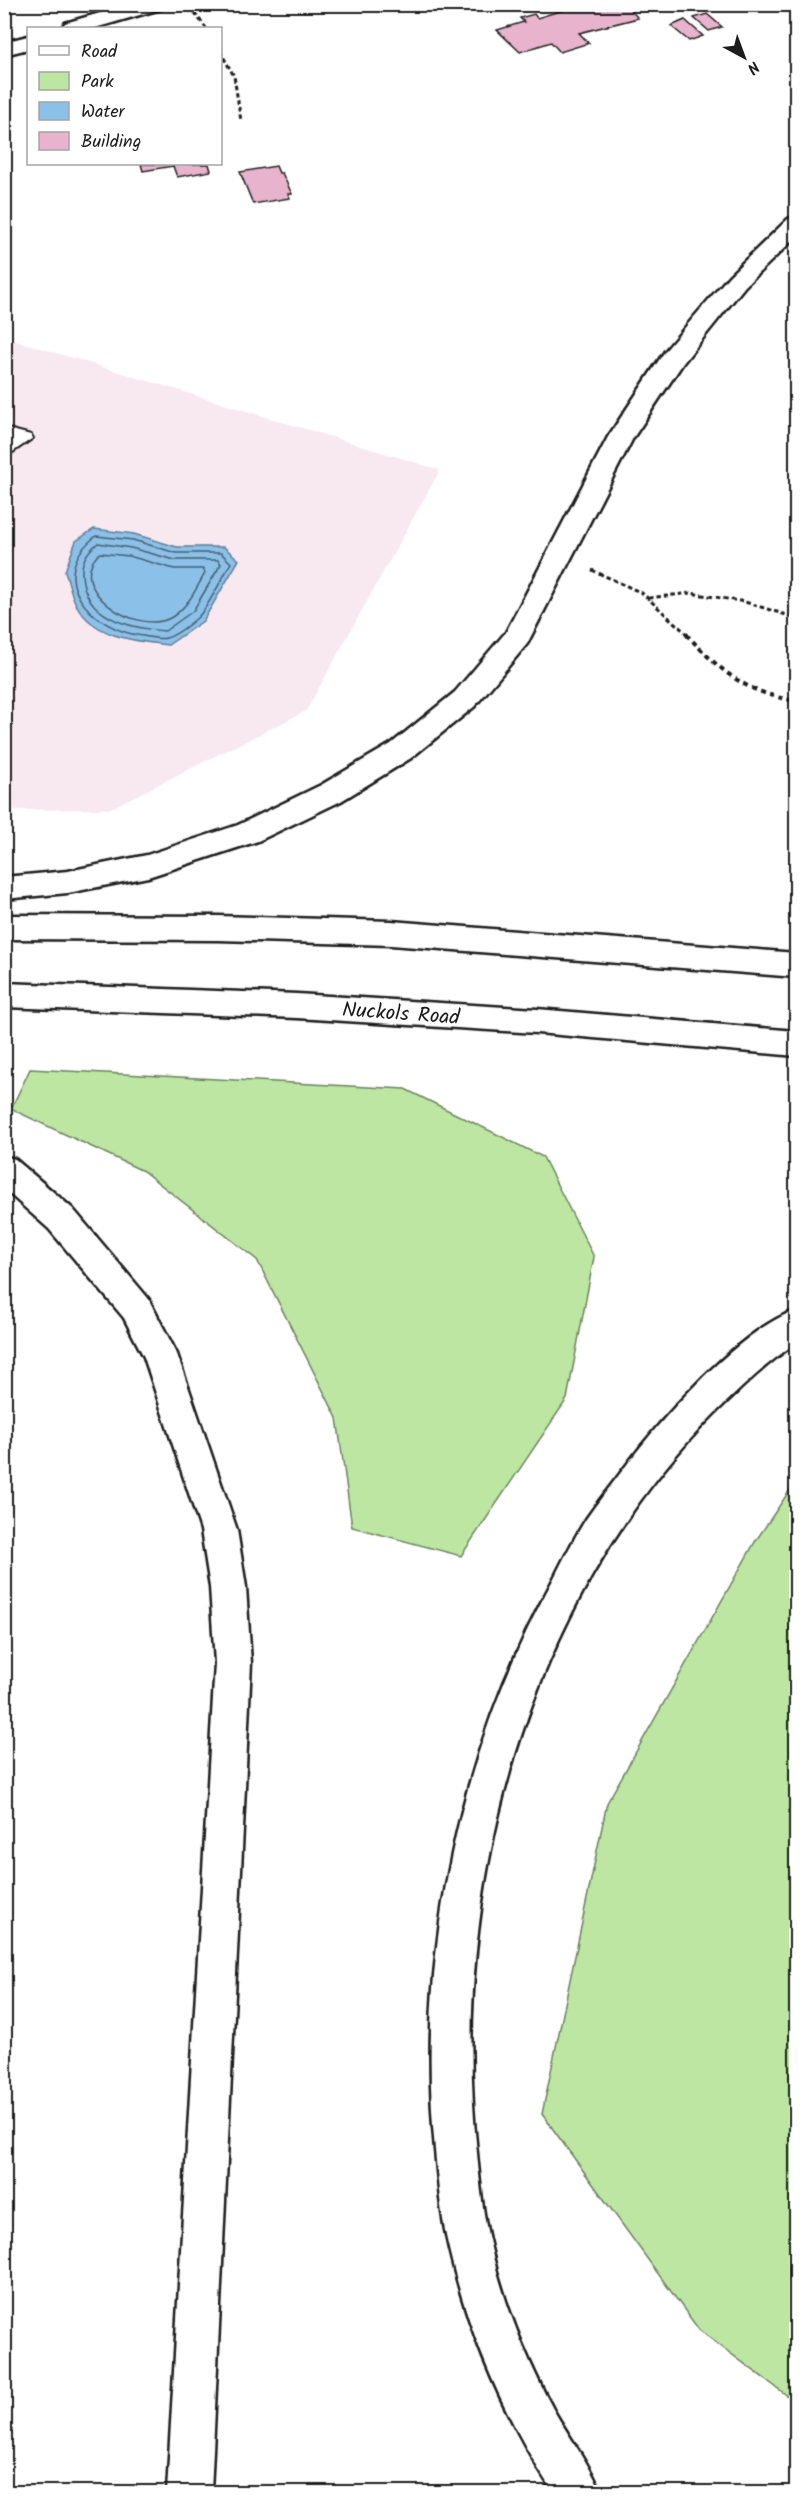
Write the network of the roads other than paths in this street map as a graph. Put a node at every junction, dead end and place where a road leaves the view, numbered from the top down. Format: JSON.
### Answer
{"nodes":[{"id":1,"x":157,"y":4,"type":"edge"},
{"id":2,"x":76,"y":27,"type":"edge"},
{"id":3,"x":27,"y":42,"type":"edge"},
{"id":4,"x":4,"y":49,"type":"edge"},
{"id":5,"x":796,"y":224,"type":"edge"},
{"id":6,"x":4,"y":433,"type":"edge"},
{"id":7,"x":4,"y":453,"type":"edge"},
{"id":8,"x":4,"y":888,"type":"edge"},
{"id":9,"x":4,"y":927,"type":"edge"},
{"id":10,"x":796,"y":965,"type":"edge"},
{"id":11,"x":4,"y":995,"type":"edge"},
{"id":12,"x":796,"y":1044,"type":"edge"},
{"id":13,"x":4,"y":1169,"type":"edge"},
{"id":14,"x":796,"y":1325,"type":"edge"},
{"id":15,"x":189,"y":2493,"type":"edge"},
{"id":16,"x":579,"y":2493,"type":"edge"}],
"edges":[{"from":1,"to":2,"type":"main road"},
{"from":3,"to":4,"type":"main road"},
{"from":5,"to":8,"type":"main road"},
{"from":6,"to":7,"type":"lane"},
{"from":9,"to":10,"type":"main road"},
{"from":11,"to":12,"type":"main road","name":"Nuckols Road"},
{"from":13,"to":15,"type":"main road"},
{"from":14,"to":16,"type":"main road"}]}
